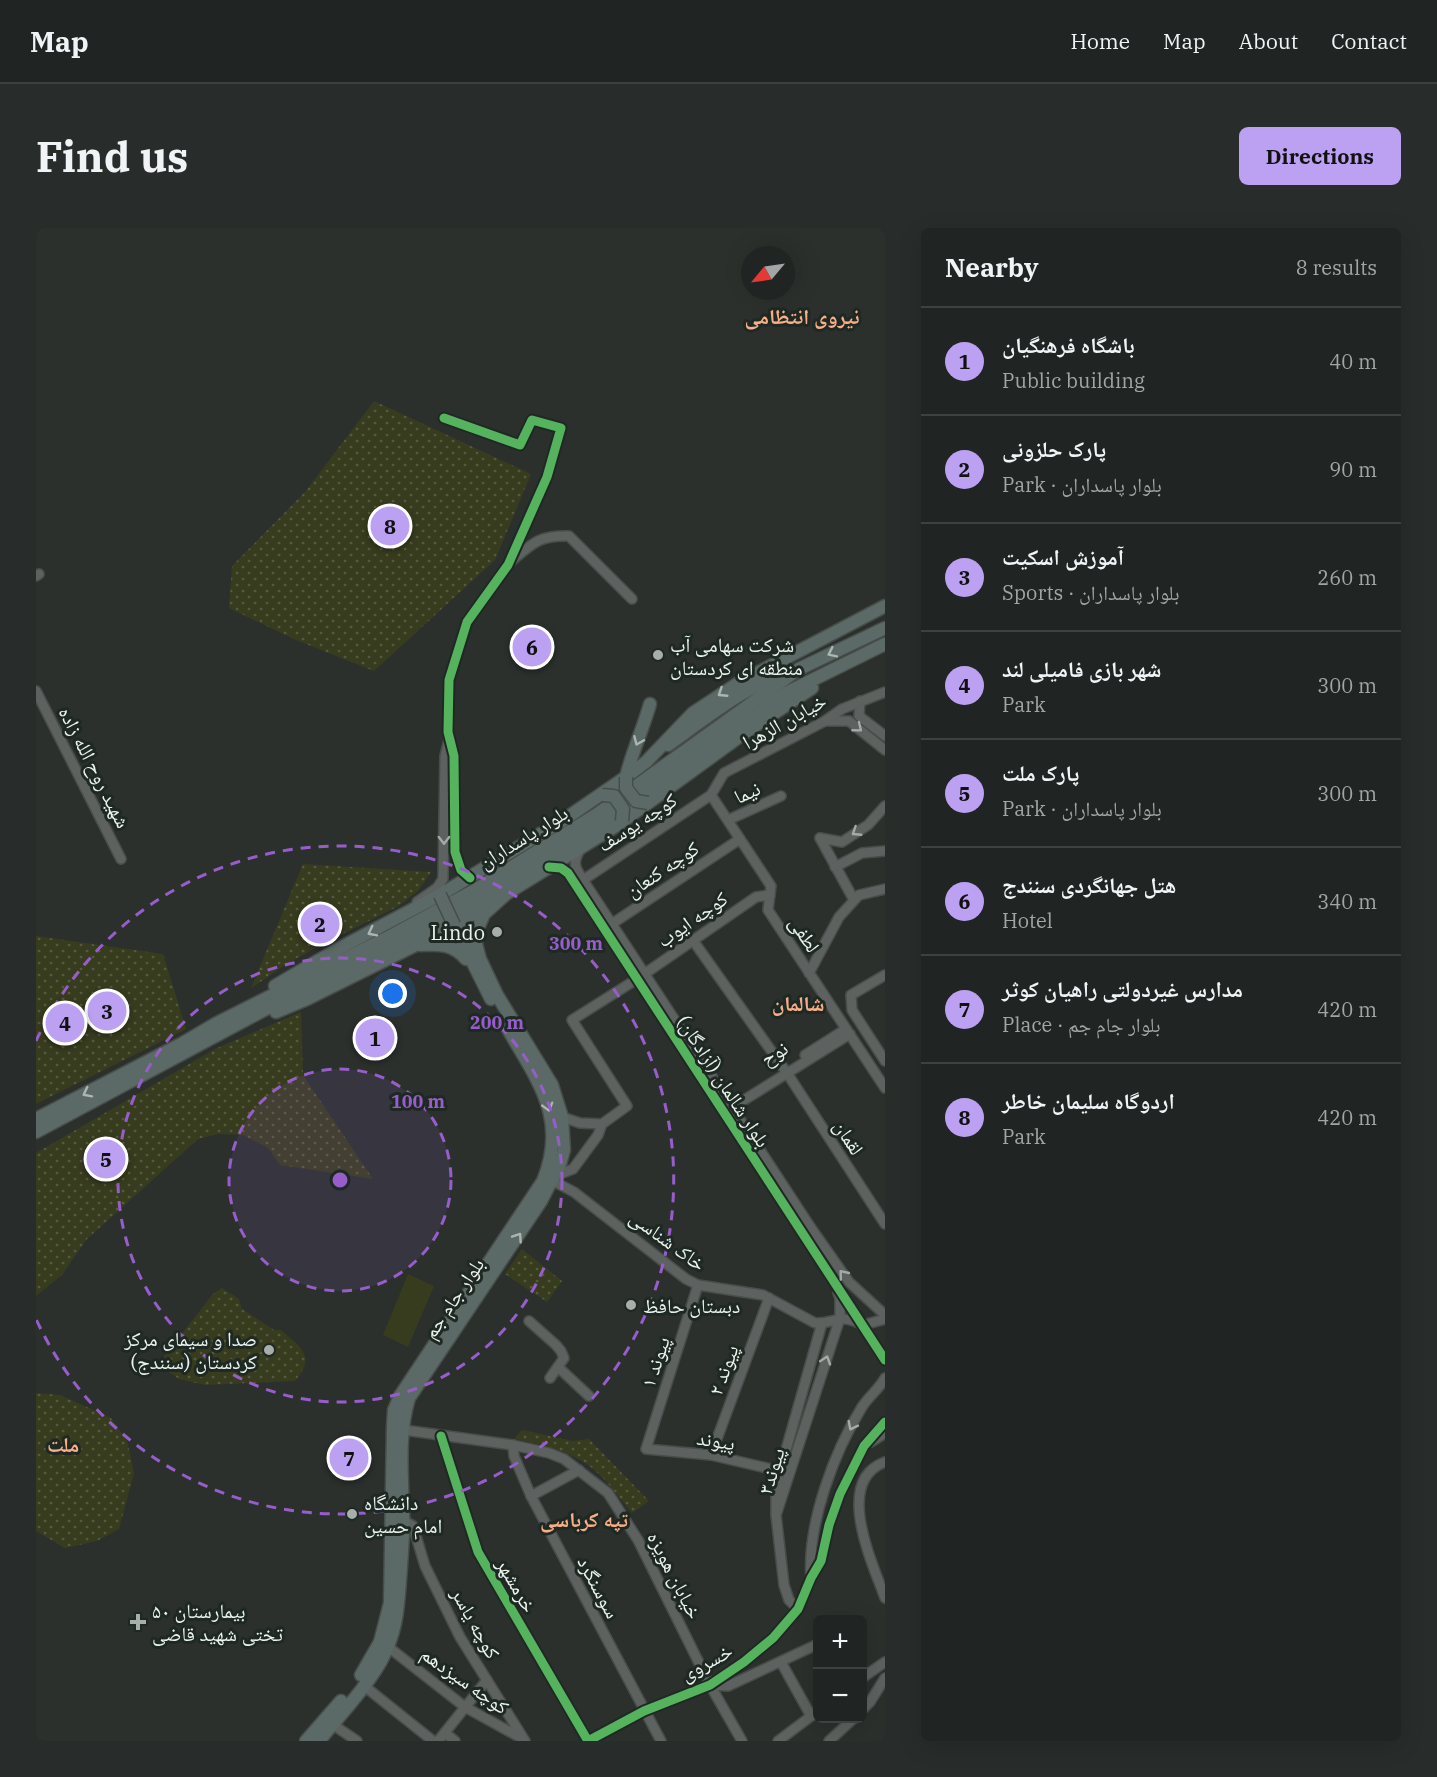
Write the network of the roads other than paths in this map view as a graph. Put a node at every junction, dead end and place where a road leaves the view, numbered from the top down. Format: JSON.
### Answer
{"nodes":[{"id":1,"x":444,"y":418,"type":"dead end"},
{"id":2,"x":508,"y":565,"type":"junction"},
{"id":3,"x":632,"y":599,"type":"dead end"},
{"id":4,"x":885,"y":606,"type":"edge"},
{"id":5,"x":885,"y":628,"type":"edge"},
{"id":6,"x":885,"y":644,"type":"edge"},
{"id":7,"x":847,"y":662,"type":"junction"},
{"id":8,"x":799,"y":669,"type":"junction"},
{"id":9,"x":36,"y":691,"type":"edge"},
{"id":10,"x":885,"y":692,"type":"edge"},
{"id":11,"x":860,"y":701,"type":"junction"},
{"id":12,"x":650,"y":704,"type":"dead end"},
{"id":13,"x":825,"y":721,"type":"junction"},
{"id":14,"x":885,"y":736,"type":"edge"},
{"id":15,"x":885,"y":750,"type":"edge"},
{"id":16,"x":646,"y":762,"type":"junction"},
{"id":17,"x":626,"y":777,"type":"junction"},
{"id":18,"x":602,"y":795,"type":"junction"},
{"id":19,"x":711,"y":795,"type":"junction"},
{"id":20,"x":781,"y":796,"type":"dead end"},
{"id":21,"x":648,"y":803,"type":"junction"},
{"id":22,"x":885,"y":806,"type":"edge"},
{"id":23,"x":449,"y":816,"type":"junction"},
{"id":24,"x":728,"y":820,"type":"junction"},
{"id":25,"x":622,"y":821,"type":"junction"},
{"id":26,"x":740,"y":839,"type":"junction"},
{"id":27,"x":581,"y":848,"type":"junction"},
{"id":28,"x":885,"y":851,"type":"edge"},
{"id":29,"x":121,"y":859,"type":"dead end"},
{"id":30,"x":549,"y":867,"type":"junction"},
{"id":31,"x":835,"y":867,"type":"junction"},
{"id":32,"x":470,"y":878,"type":"junction"},
{"id":33,"x":583,"y":880,"type":"junction"},
{"id":34,"x":885,"y":889,"type":"edge"},
{"id":35,"x":506,"y":894,"type":"junction"},
{"id":36,"x":440,"y":895,"type":"junction"},
{"id":37,"x":770,"y":895,"type":"junction"},
{"id":38,"x":854,"y":900,"type":"junction"},
{"id":39,"x":398,"y":918,"type":"junction"},
{"id":40,"x":454,"y":925,"type":"junction"},
{"id":41,"x":608,"y":927,"type":"junction"},
{"id":42,"x":692,"y":939,"type":"junction"},
{"id":43,"x":416,"y":945,"type":"junction"},
{"id":44,"x":475,"y":970,"type":"junction"},
{"id":45,"x":809,"y":973,"type":"junction"},
{"id":46,"x":885,"y":975,"type":"edge"},
{"id":47,"x":640,"y":977,"type":"junction"},
{"id":48,"x":219,"y":1028,"type":"junction"},
{"id":49,"x":848,"y":1032,"type":"junction"},
{"id":50,"x":885,"y":1061,"type":"edge"},
{"id":51,"x":537,"y":1069,"type":"junction"},
{"id":52,"x":785,"y":1071,"type":"junction"},
{"id":53,"x":885,"y":1088,"type":"edge"},
{"id":54,"x":726,"y":1108,"type":"junction"},
{"id":55,"x":562,"y":1117,"type":"junction"},
{"id":56,"x":36,"y":1119,"type":"edge"},
{"id":57,"x":602,"y":1125,"type":"junction"},
{"id":58,"x":36,"y":1132,"type":"edge"},
{"id":59,"x":554,"y":1178,"type":"junction"},
{"id":60,"x":780,"y":1190,"type":"junction"},
{"id":61,"x":885,"y":1224,"type":"edge"},
{"id":62,"x":698,"y":1285,"type":"junction"},
{"id":63,"x":836,"y":1285,"type":"junction"},
{"id":64,"x":769,"y":1298,"type":"junction"},
{"id":65,"x":885,"y":1315,"type":"edge"},
{"id":66,"x":840,"y":1318,"type":"junction"},
{"id":67,"x":885,"y":1320,"type":"edge"},
{"id":68,"x":529,"y":1321,"type":"dead end"},
{"id":69,"x":822,"y":1323,"type":"junction"},
{"id":70,"x":863,"y":1325,"type":"junction"},
{"id":71,"x":885,"y":1360,"type":"edge"},
{"id":72,"x":558,"y":1367,"type":"junction"},
{"id":73,"x":550,"y":1378,"type":"dead end"},
{"id":74,"x":885,"y":1378,"type":"edge"},
{"id":75,"x":589,"y":1396,"type":"dead end"},
{"id":76,"x":885,"y":1422,"type":"edge"},
{"id":77,"x":404,"y":1430,"type":"junction"},
{"id":78,"x":885,"y":1433,"type":"edge"},
{"id":79,"x":441,"y":1436,"type":"junction"},
{"id":80,"x":513,"y":1445,"type":"junction"},
{"id":81,"x":864,"y":1446,"type":"junction"},
{"id":82,"x":646,"y":1449,"type":"joint"},
{"id":83,"x":711,"y":1455,"type":"junction"},
{"id":84,"x":885,"y":1462,"type":"edge"},
{"id":85,"x":579,"y":1470,"type":"junction"},
{"id":86,"x":780,"y":1471,"type":"junction"},
{"id":87,"x":531,"y":1496,"type":"junction"},
{"id":88,"x":776,"y":1515,"type":"junction"},
{"id":89,"x":403,"y":1520,"type":"junction"},
{"id":90,"x":811,"y":1578,"type":"junction"},
{"id":91,"x":885,"y":1598,"type":"edge"},
{"id":92,"x":798,"y":1609,"type":"junction"},
{"id":93,"x":387,"y":1646,"type":"junction"},
{"id":94,"x":813,"y":1646,"type":"edge"},
{"id":95,"x":781,"y":1662,"type":"junction"},
{"id":96,"x":885,"y":1662,"type":"edge"},
{"id":97,"x":867,"y":1675,"type":"edge"},
{"id":98,"x":885,"y":1678,"type":"edge"},
{"id":99,"x":487,"y":1680,"type":"junction"},
{"id":100,"x":363,"y":1685,"type":"junction"},
{"id":101,"x":710,"y":1685,"type":"junction"},
{"id":102,"x":867,"y":1703,"type":"edge"},
{"id":103,"x":465,"y":1707,"type":"junction"},
{"id":104,"x":645,"y":1711,"type":"junction"},
{"id":105,"x":813,"y":1712,"type":"edge"},
{"id":106,"x":813,"y":1715,"type":"edge"},
{"id":107,"x":850,"y":1723,"type":"edge"},
{"id":108,"x":332,"y":1724,"type":"junction"},
{"id":109,"x":441,"y":1737,"type":"edge"},
{"id":110,"x":306,"y":1741,"type":"edge"},
{"id":111,"x":319,"y":1741,"type":"edge"},
{"id":112,"x":357,"y":1741,"type":"edge"},
{"id":113,"x":433,"y":1741,"type":"edge"},
{"id":114,"x":455,"y":1741,"type":"edge"},
{"id":115,"x":525,"y":1741,"type":"edge"},
{"id":116,"x":588,"y":1741,"type":"edge"},
{"id":117,"x":661,"y":1741,"type":"edge"},
{"id":118,"x":742,"y":1741,"type":"edge"},
{"id":119,"x":778,"y":1741,"type":"edge"},
{"id":120,"x":830,"y":1741,"type":"edge"}],
"edges":[{"from":1,"to":2,"type":"street"},
{"from":2,"to":3,"type":"street"},
{"from":2,"to":23,"type":"street"},
{"from":4,"to":16,"type":"main road","one_way":true},
{"from":5,"to":8,"type":"main road","name":"بلوار پاسداران","one_way":true},
{"from":6,"to":7,"type":"main road","name":"بلوار پاسداران"},
{"from":7,"to":21,"type":"main road"},
{"from":7,"to":48,"type":"main road","name":"بلوار پاسداران"},
{"from":8,"to":16,"type":"main road"},
{"from":8,"to":48,"type":"main road","name":"بلوار پاسداران"},
{"from":9,"to":29,"type":"street","name":"شهید روح الله زاده"},
{"from":10,"to":11,"type":"street","name":"خیابان الزهرا"},
{"from":11,"to":13,"type":"street","name":"خیابان الزهرا"},
{"from":11,"to":14,"type":"street"},
{"from":12,"to":17,"type":"main road","one_way":true},
{"from":13,"to":15,"type":"street","one_way":true},
{"from":13,"to":19,"type":"street","name":"خیابان الزهرا"},
{"from":16,"to":17,"type":"main road"},
{"from":17,"to":18,"type":"main road"},
{"from":17,"to":21,"type":"main road","bridge":true},
{"from":18,"to":25,"type":"main road","bridge":true},
{"from":18,"to":32,"type":"main road"},
{"from":19,"to":24,"type":"street","name":"لطفی"},
{"from":19,"to":33,"type":"street","name":"کوچه یوسف"},
{"from":20,"to":24,"type":"street","name":"نیما"},
{"from":21,"to":25,"type":"main road"},
{"from":22,"to":31,"type":"street","one_way":true},
{"from":23,"to":32,"type":"street"},
{"from":23,"to":39,"type":"street","one_way":true},
{"from":24,"to":26,"type":"street","name":"لطفی"},
{"from":25,"to":27,"type":"main road"},
{"from":26,"to":37,"type":"street","name":"لطفی"},
{"from":26,"to":41,"type":"street","name":"کوچه کنعان"},
{"from":27,"to":30,"type":"main road"},
{"from":27,"to":33,"type":"street","name":"بلوار شالمان (آزادگان)"},
{"from":28,"to":31,"type":"street"},
{"from":30,"to":35,"type":"main road"},
{"from":30,"to":41,"type":"street","name":"بلوار شالمان (آزادگان)"},
{"from":31,"to":38,"type":"street"},
{"from":32,"to":36,"type":"main road"},
{"from":33,"to":41,"type":"street","name":"بلوار شالمان (آزادگان)"},
{"from":34,"to":38,"type":"street"},
{"from":35,"to":40,"type":"main road"},
{"from":35,"to":51,"type":"main road","name":"بلوار جام جم"},
{"from":36,"to":39,"type":"main road"},
{"from":36,"to":40,"type":"main road","name":"بلوار جام جم","bridge":true},
{"from":37,"to":42,"type":"street","name":"کوچه ایوب"},
{"from":37,"to":45,"type":"street","name":"لطفی"},
{"from":38,"to":45,"type":"street"},
{"from":39,"to":48,"type":"main road","one_way":true},
{"from":40,"to":43,"type":"main road"},
{"from":40,"to":44,"type":"main road","name":"بلوار جام جم"},
{"from":41,"to":47,"type":"street","name":"بلوار شالمان (آزادگان)"},
{"from":42,"to":47,"type":"street","name":"کوچه ایوب"},
{"from":42,"to":52,"type":"street","name":"لقمان"},
{"from":43,"to":44,"type":"main road"},
{"from":43,"to":48,"type":"main road"},
{"from":44,"to":51,"type":"main road","name":"بلوار جام جم"},
{"from":45,"to":49,"type":"street","name":"لطفی"},
{"from":46,"to":50,"type":"street"},
{"from":47,"to":54,"type":"street","name":"بلوار شالمان (آزادگان)"},
{"from":47,"to":57,"type":"street","name":"کوچه ایوب"},
{"from":48,"to":56,"type":"main road","name":"بلوار پاسداران","one_way":true},
{"from":48,"to":58,"type":"main road","name":"بلوار پاسداران"},
{"from":49,"to":52,"type":"street"},
{"from":49,"to":53,"type":"street","name":"لطفی"},
{"from":51,"to":55,"type":"main road","name":"بلوار جام جم"},
{"from":51,"to":110,"type":"main road","name":"بلوار جام جم","one_way":true},
{"from":52,"to":54,"type":"street"},
{"from":52,"to":61,"type":"street","name":"لقمان"},
{"from":54,"to":60,"type":"street","name":"بلوار شالمان (آزادگان)"},
{"from":55,"to":57,"type":"street"},
{"from":55,"to":59,"type":"main road","name":"بلوار جام جم"},
{"from":57,"to":59,"type":"street"},
{"from":59,"to":62,"type":"street","name":"خاک شناسی"},
{"from":77,"to":59,"type":"main road","name":"بلوار جام جم","one_way":true},
{"from":60,"to":63,"type":"street","name":"بلوار شالمان (آزادگان)"},
{"from":65,"to":60,"type":"street","name":"بلوار شالمان (آزادگان)","one_way":true},
{"from":62,"to":64,"type":"street","name":"خاک شناسی"},
{"from":62,"to":82,"type":"street","name":"پیوند ۱"},
{"from":63,"to":66,"type":"street"},
{"from":63,"to":70,"type":"street","name":"بلوار شالمان (آزادگان)"},
{"from":64,"to":69,"type":"street","name":"خاک شناسی"},
{"from":64,"to":83,"type":"street","name":"پیوند ۲"},
{"from":66,"to":69,"type":"street"},
{"from":66,"to":70,"type":"street"},
{"from":88,"to":66,"type":"street","name":"پیوند۳","one_way":true},
{"from":67,"to":70,"type":"street"},
{"from":68,"to":72,"type":"street"},
{"from":69,"to":86,"type":"street","name":"پیوند۳"},
{"from":70,"to":71,"type":"street","name":"بلوار شالمان (آزادگان)"},
{"from":72,"to":73,"type":"street"},
{"from":72,"to":75,"type":"street"},
{"from":74,"to":90,"type":"street","one_way":true},
{"from":76,"to":81,"type":"street","name":"خسروی"},
{"from":77,"to":79,"type":"street","name":"خیابان هویزه"},
{"from":77,"to":89,"type":"main road","name":"بلوار جام جم"},
{"from":78,"to":81,"type":"street"},
{"from":79,"to":80,"type":"street","name":"خیابان هویزه"},
{"from":79,"to":116,"type":"street","name":"خرمشهر"},
{"from":80,"to":85,"type":"street","name":"خیابان هویزه"},
{"from":80,"to":87,"type":"street","name":"سوسنگرد"},
{"from":81,"to":90,"type":"street","name":"خسروی"},
{"from":82,"to":83,"type":"street","name":"پیوند"},
{"from":83,"to":86,"type":"street","name":"پیوند"},
{"from":84,"to":91,"type":"street"},
{"from":85,"to":87,"type":"street"},
{"from":85,"to":101,"type":"street","name":"خیابان هویزه"},
{"from":86,"to":88,"type":"street","name":"پیوند۳"},
{"from":87,"to":104,"type":"street","name":"سوسنگرد"},
{"from":88,"to":92,"type":"street"},
{"from":89,"to":93,"type":"main road","name":"بلوار جام جم"},
{"from":89,"to":99,"type":"street","name":"کوچه یاسر"},
{"from":90,"to":92,"type":"street","name":"خسروی"},
{"from":92,"to":101,"type":"street","name":"خسروی"},
{"from":93,"to":100,"type":"main road","name":"بلوار جام جم"},
{"from":93,"to":103,"type":"street","name":"کوچه سیزدهم"},
{"from":94,"to":95,"type":"street"},
{"from":95,"to":101,"type":"street"},
{"from":95,"to":105,"type":"street"},
{"from":96,"to":97,"type":"street"},
{"from":98,"to":102,"type":"street"},
{"from":99,"to":103,"type":"street"},
{"from":99,"to":115,"type":"street","name":"کوچه یاسر"},
{"from":100,"to":108,"type":"main road","name":"بلوار جام جم"},
{"from":100,"to":113,"type":"street"},
{"from":101,"to":104,"type":"street","name":"خسروی"},
{"from":101,"to":118,"type":"street","name":"خیابان هویزه"},
{"from":103,"to":109,"type":"street"},
{"from":103,"to":115,"type":"street","name":"کوچه سیزدهم"},
{"from":104,"to":116,"type":"street","name":"خسروی"},
{"from":104,"to":117,"type":"street","name":"سوسنگرد"},
{"from":106,"to":119,"type":"street"},
{"from":107,"to":120,"type":"street"},
{"from":108,"to":111,"type":"main road","name":"بلوار جام جم"},
{"from":108,"to":112,"type":"street"},
{"from":109,"to":114,"type":"street"}]}
